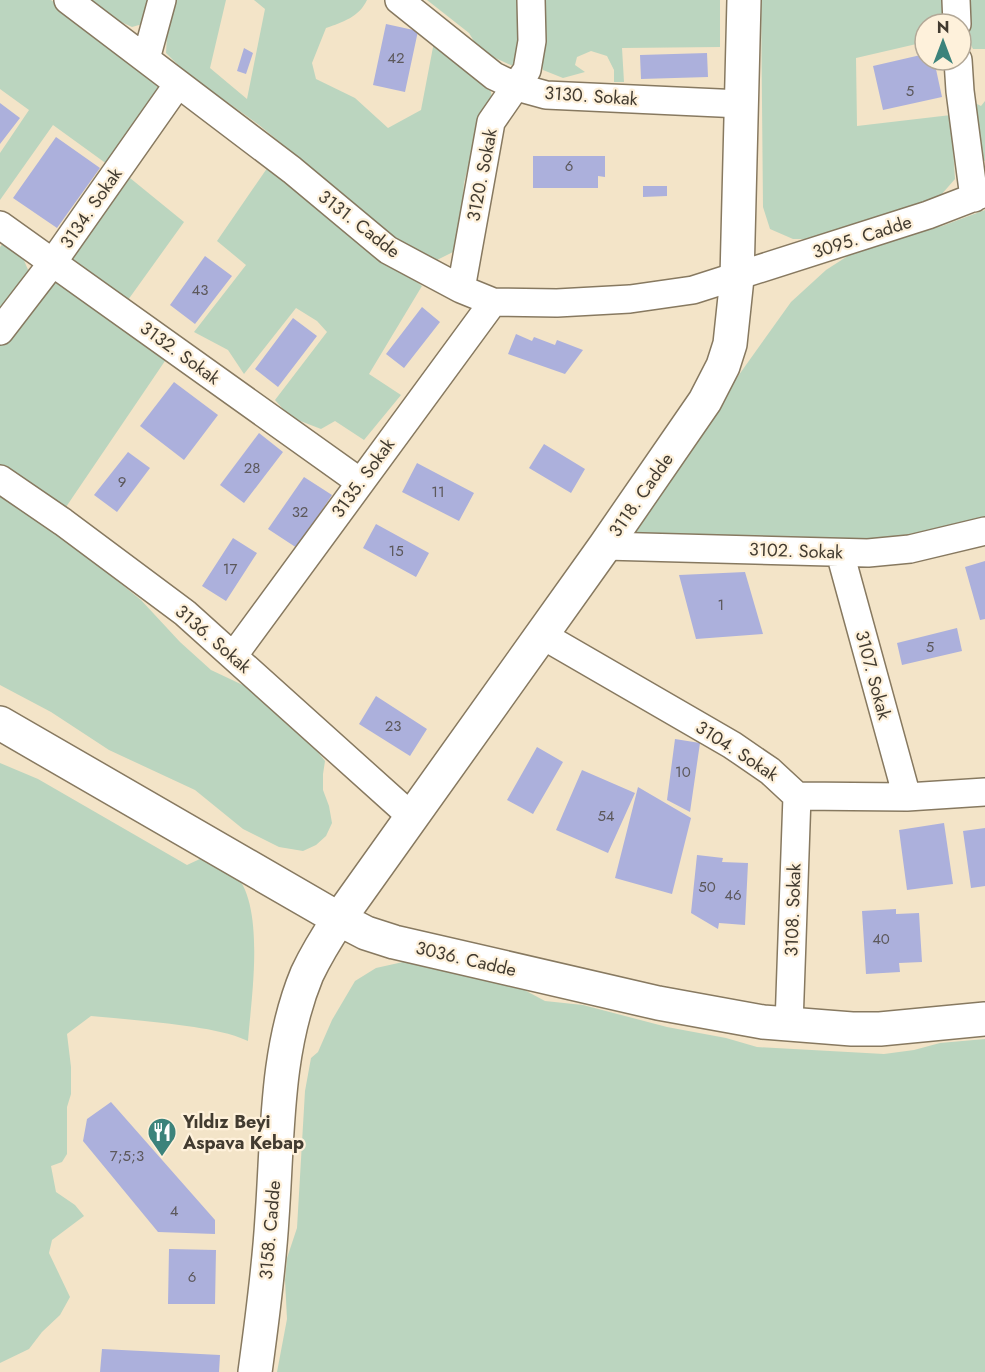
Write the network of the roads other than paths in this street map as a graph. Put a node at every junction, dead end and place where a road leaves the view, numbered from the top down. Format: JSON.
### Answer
{"nodes":[{"id":1,"x":68,"y":0,"type":"edge"},
{"id":2,"x":162,"y":0,"type":"edge"},
{"id":3,"x":399,"y":0,"type":"edge"},
{"id":4,"x":531,"y":0,"type":"edge"},
{"id":5,"x":744,"y":0,"type":"edge"},
{"id":6,"x":146,"y":59,"type":"junction"},
{"id":7,"x":960,"y":72,"type":"edge"},
{"id":8,"x":178,"y":84,"type":"junction"},
{"id":9,"x":517,"y":87,"type":"junction"},
{"id":10,"x":741,"y":104,"type":"junction"},
{"id":11,"x":980,"y":196,"type":"edge"},
{"id":12,"x":0,"y":225,"type":"edge"},
{"id":13,"x":53,"y":262,"type":"junction"},
{"id":14,"x":738,"y":278,"type":"junction"},
{"id":15,"x":461,"y":289,"type":"junction"},
{"id":16,"x":493,"y":302,"type":"junction"},
{"id":17,"x":0,"y":331,"type":"edge"},
{"id":18,"x":0,"y":479,"type":"edge"},
{"id":19,"x":360,"y":482,"type":"junction"},
{"id":20,"x":985,"y":531,"type":"edge"},
{"id":21,"x":605,"y":546,"type":"junction"},
{"id":22,"x":840,"y":553,"type":"junction"},
{"id":23,"x":542,"y":635,"type":"junction"},
{"id":24,"x":234,"y":656,"type":"junction"},
{"id":25,"x":0,"y":723,"type":"edge"},
{"id":26,"x":985,"y":792,"type":"edge"},
{"id":27,"x":797,"y":796,"type":"junction"},
{"id":28,"x":907,"y":797,"type":"junction"},
{"id":29,"x":412,"y":817,"type":"junction"},
{"id":30,"x":339,"y":919,"type":"junction"},
{"id":31,"x":985,"y":1019,"type":"edge"},
{"id":32,"x":789,"y":1024,"type":"junction"},
{"id":33,"x":255,"y":1372,"type":"edge"}],
"edges":[{"from":1,"to":6,"type":"street","name":"3131. Cadde"},
{"from":2,"to":6,"type":"street"},
{"from":3,"to":9,"type":"street","name":"3130. Sokak"},
{"from":4,"to":9,"type":"street","name":"3120. Sokak"},
{"from":5,"to":10,"type":"street","name":"3118. Cadde"},
{"from":6,"to":8,"type":"street","name":"3131. Cadde"},
{"from":7,"to":11,"type":"street"},
{"from":8,"to":13,"type":"street","name":"3134. Sokak"},
{"from":8,"to":15,"type":"street","name":"3131. Cadde"},
{"from":9,"to":10,"type":"street","name":"3130. Sokak"},
{"from":9,"to":15,"type":"street","name":"3120. Sokak"},
{"from":10,"to":14,"type":"street","name":"3118. Cadde"},
{"from":11,"to":14,"type":"street","name":"3095. Cadde"},
{"from":12,"to":13,"type":"street","name":"3132. Sokak"},
{"from":13,"to":17,"type":"street","name":"3134. Sokak"},
{"from":13,"to":19,"type":"street","name":"3132. Sokak"},
{"from":14,"to":16,"type":"street","name":"3131. Cadde"},
{"from":14,"to":21,"type":"street","name":"3118. Cadde"},
{"from":15,"to":16,"type":"street","name":"3131. Cadde"},
{"from":16,"to":19,"type":"street","name":"3135. Sokak"},
{"from":18,"to":24,"type":"street","name":"3136. Sokak"},
{"from":19,"to":24,"type":"street","name":"3135. Sokak"},
{"from":20,"to":22,"type":"street","name":"3102. Sokak"},
{"from":21,"to":22,"type":"street","name":"3102. Sokak"},
{"from":21,"to":23,"type":"street","name":"3118. Cadde"},
{"from":22,"to":28,"type":"street","name":"3107. Sokak"},
{"from":23,"to":27,"type":"street","name":"3104. Sokak"},
{"from":23,"to":29,"type":"street","name":"3118. Cadde"},
{"from":24,"to":29,"type":"street","name":"3136. Sokak"},
{"from":25,"to":30,"type":"street","name":"3036. Cadde"},
{"from":26,"to":28,"type":"street"},
{"from":27,"to":28,"type":"street"},
{"from":27,"to":32,"type":"street","name":"3108. Sokak"},
{"from":29,"to":30,"type":"street","name":"3118. Cadde"},
{"from":30,"to":32,"type":"street","name":"3036. Cadde"},
{"from":30,"to":33,"type":"street","name":"3158. Cadde"},
{"from":31,"to":32,"type":"street","name":"3036. Cadde"}]}
